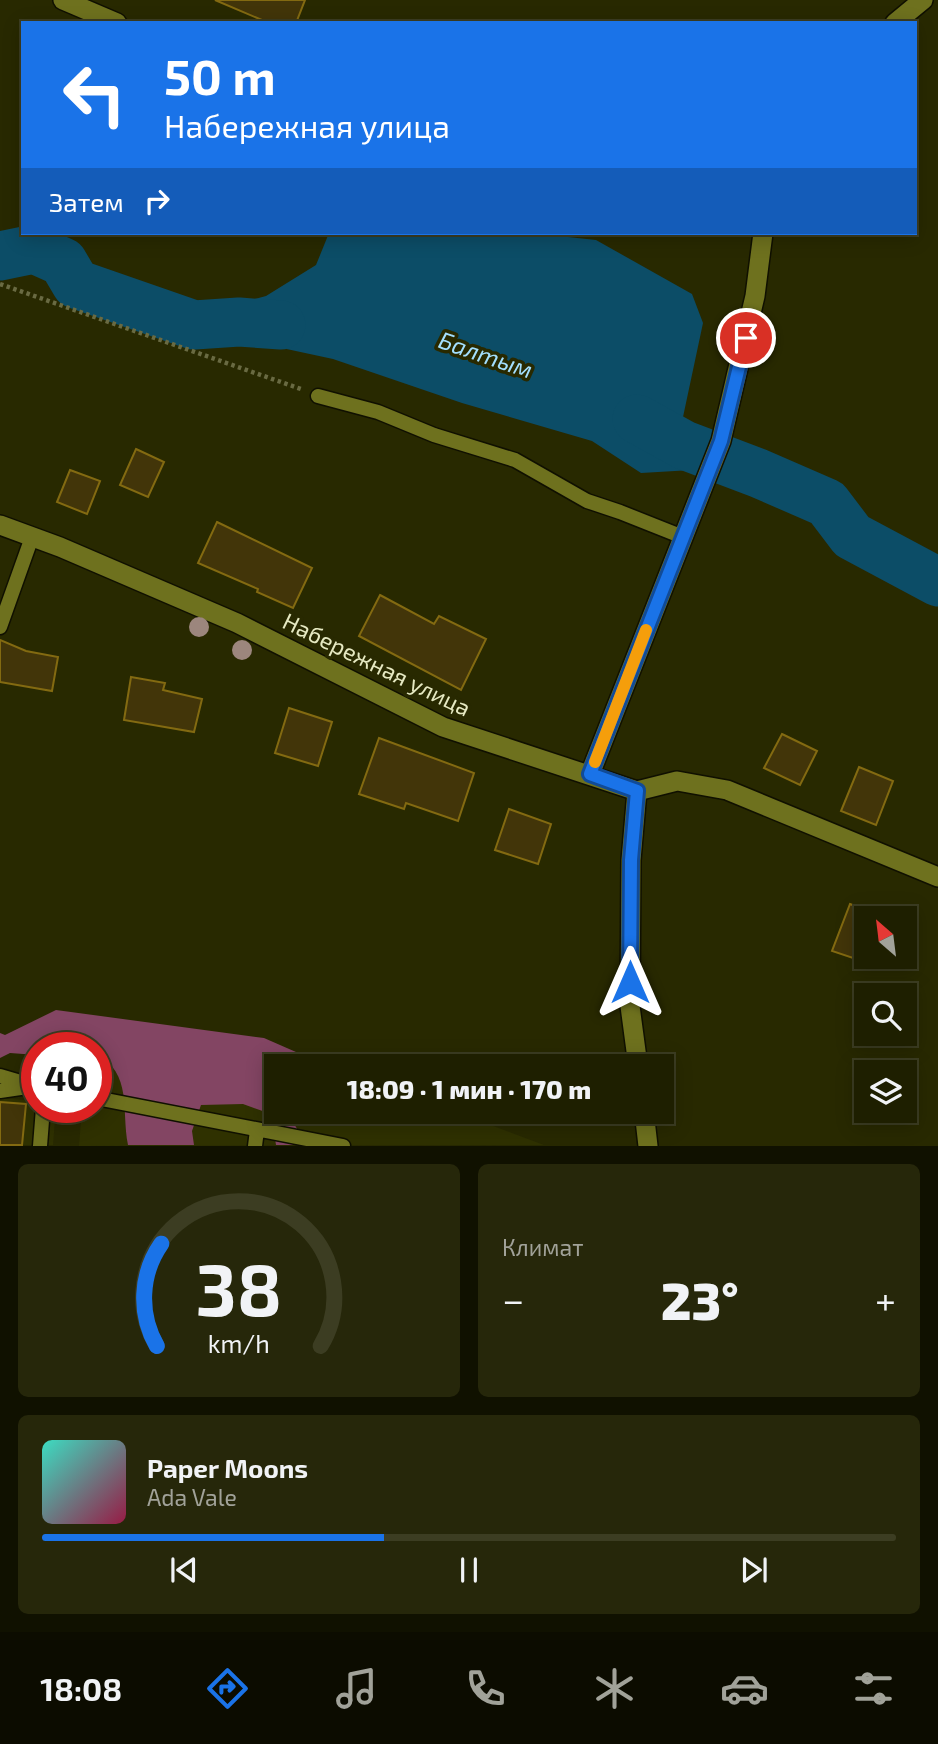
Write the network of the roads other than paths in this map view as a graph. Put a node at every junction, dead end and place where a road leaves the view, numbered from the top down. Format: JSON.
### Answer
{"nodes":[{"id":1,"x":64,"y":0,"type":"edge"},
{"id":2,"x":923,"y":0,"type":"edge"},
{"id":3,"x":112,"y":21,"type":"edge"},
{"id":4,"x":897,"y":21,"type":"edge"},
{"id":5,"x":757,"y":235,"type":"edge"},
{"id":6,"x":318,"y":397,"type":"road end"},
{"id":7,"x":0,"y":525,"type":"edge"},
{"id":8,"x":32,"y":537,"type":"junction"},
{"id":9,"x":682,"y":537,"type":"junction"},
{"id":10,"x":0,"y":627,"type":"edge"},
{"id":11,"x":590,"y":774,"type":"junction"},
{"id":12,"x":637,"y":791,"type":"junction"},
{"id":13,"x":938,"y":877,"type":"edge"},
{"id":14,"x":636,"y":1054,"type":"edge"},
{"id":15,"x":0,"y":1076,"type":"edge"},
{"id":16,"x":21,"y":1082,"type":"edge"},
{"id":17,"x":21,"y":1088,"type":"edge"},
{"id":18,"x":0,"y":1091,"type":"edge"},
{"id":19,"x":112,"y":1101,"type":"edge"},
{"id":20,"x":42,"y":1123,"type":"edge"},
{"id":21,"x":645,"y":1124,"type":"edge"},
{"id":22,"x":257,"y":1130,"type":"junction"},
{"id":23,"x":40,"y":1146,"type":"edge"},
{"id":24,"x":255,"y":1146,"type":"edge"},
{"id":25,"x":343,"y":1146,"type":"edge"},
{"id":26,"x":648,"y":1146,"type":"edge"}],
"edges":[{"from":1,"to":3,"type":"street"},
{"from":2,"to":4,"type":"street"},
{"from":5,"to":9,"type":"street"},
{"from":6,"to":9,"type":"lane"},
{"from":7,"to":8,"type":"street","name":"Набережная улица"},
{"from":8,"to":10,"type":"lane"},
{"from":8,"to":11,"type":"street","name":"Набережная улица"},
{"from":9,"to":11,"type":"street"},
{"from":11,"to":12,"type":"street","name":"Набережная улица"},
{"from":12,"to":13,"type":"street"},
{"from":12,"to":14,"type":"street"},
{"from":15,"to":16,"type":"lane"},
{"from":17,"to":18,"type":"lane"},
{"from":19,"to":22,"type":"lane"},
{"from":20,"to":23,"type":"lane"},
{"from":21,"to":26,"type":"street"},
{"from":22,"to":24,"type":"lane"},
{"from":22,"to":25,"type":"lane"}]}
